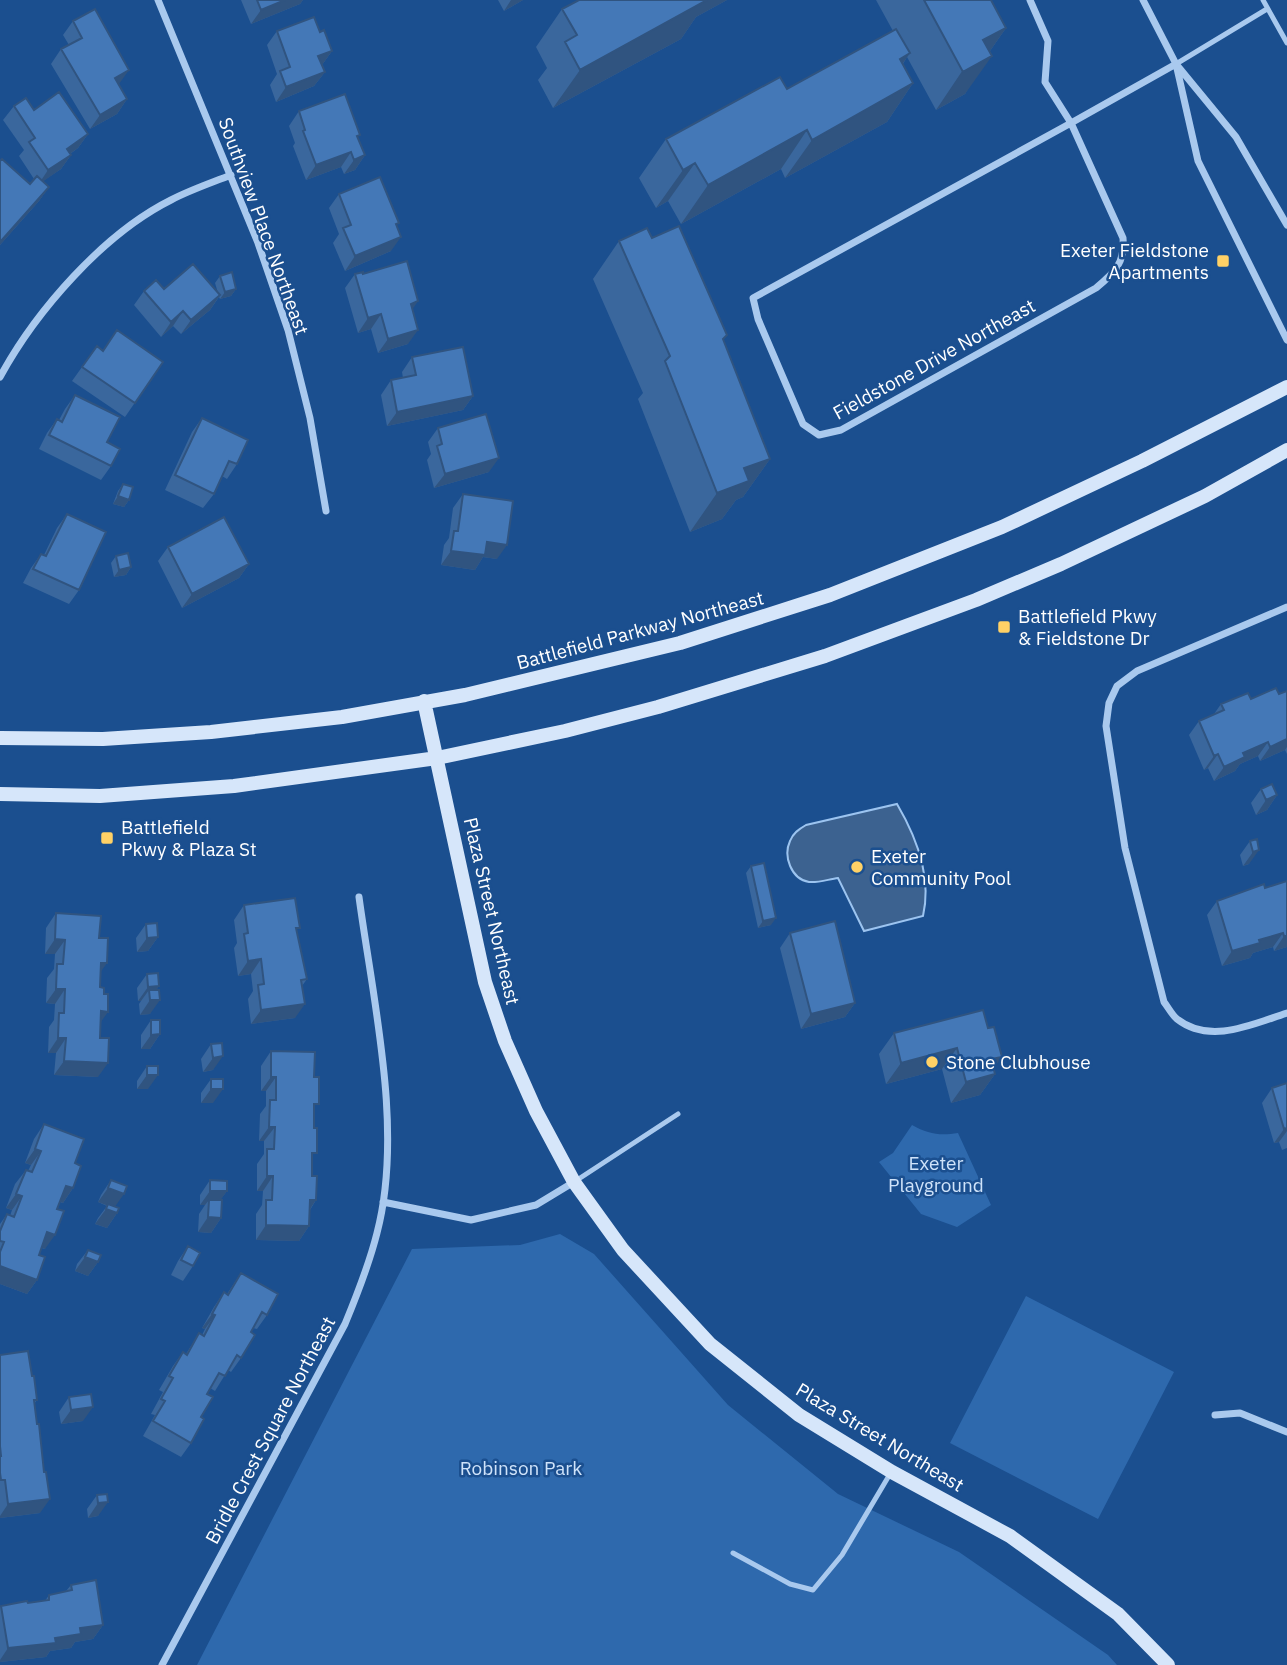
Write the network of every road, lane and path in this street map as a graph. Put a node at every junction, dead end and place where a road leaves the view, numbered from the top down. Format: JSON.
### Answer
{"nodes":[{"id":1,"x":158,"y":0,"type":"edge"},
{"id":2,"x":1030,"y":0,"type":"edge"},
{"id":3,"x":1143,"y":0,"type":"edge"},
{"id":4,"x":1263,"y":0,"type":"edge"},
{"id":5,"x":1267,"y":9,"type":"junction"},
{"id":6,"x":1287,"y":43,"type":"edge"},
{"id":7,"x":1176,"y":64,"type":"junction"},
{"id":8,"x":1071,"y":122,"type":"junction"},
{"id":9,"x":231,"y":175,"type":"junction"},
{"id":10,"x":1287,"y":225,"type":"edge"},
{"id":11,"x":1287,"y":340,"type":"edge"},
{"id":12,"x":0,"y":377,"type":"edge"},
{"id":13,"x":1287,"y":387,"type":"edge"},
{"id":14,"x":1287,"y":450,"type":"edge"},
{"id":15,"x":326,"y":511,"type":"dead end"},
{"id":16,"x":1287,"y":607,"type":"edge"},
{"id":17,"x":424,"y":701,"type":"junction"},
{"id":18,"x":0,"y":738,"type":"edge"},
{"id":19,"x":437,"y":758,"type":"junction"},
{"id":20,"x":0,"y":794,"type":"edge"},
{"id":21,"x":359,"y":897,"type":"dead end"},
{"id":22,"x":1287,"y":1013,"type":"edge"},
{"id":23,"x":678,"y":1114,"type":"dead end"},
{"id":24,"x":574,"y":1182,"type":"junction"},
{"id":25,"x":383,"y":1202,"type":"junction"},
{"id":26,"x":1215,"y":1415,"type":"dead end"},
{"id":27,"x":1287,"y":1432,"type":"edge"},
{"id":28,"x":892,"y":1472,"type":"junction"},
{"id":29,"x":733,"y":1553,"type":"dead end"},
{"id":30,"x":162,"y":1665,"type":"edge"},
{"id":31,"x":1168,"y":1665,"type":"edge"}],
"edges":[{"from":1,"to":9,"type":"street","name":"Southview Place Northeast"},
{"from":2,"to":8,"type":"street","name":"Fieldstone Drive Northeast"},
{"from":3,"to":7,"type":"street"},
{"from":4,"to":5,"type":"lane"},
{"from":5,"to":6,"type":"lane"},
{"from":5,"to":7,"type":"lane"},
{"from":7,"to":8,"type":"street","name":"Fieldstone Drive Northeast"},
{"from":7,"to":10,"type":"street"},
{"from":7,"to":11,"type":"street"},
{"from":8,"to":8,"type":"street","name":"Fieldstone Drive Northeast"},
{"from":9,"to":12,"type":"street"},
{"from":9,"to":15,"type":"street","name":"Southview Place Northeast"},
{"from":13,"to":17,"type":"main road","name":"Battlefield Parkway Northeast"},
{"from":14,"to":19,"type":"main road"},
{"from":16,"to":22,"type":"street"},
{"from":17,"to":18,"type":"main road","name":"Battlefield Parkway Northeast"},
{"from":17,"to":19,"type":"main road","name":"Plaza Street Northeast"},
{"from":19,"to":20,"type":"main road"},
{"from":19,"to":24,"type":"main road","name":"Plaza Street Northeast"},
{"from":21,"to":25,"type":"street","name":"Bridle Crest Square Northeast"},
{"from":23,"to":24,"type":"lane"},
{"from":24,"to":25,"type":"street"},
{"from":24,"to":28,"type":"main road","name":"Plaza Street Northeast"},
{"from":25,"to":30,"type":"street","name":"Bridle Crest Square Northeast"},
{"from":26,"to":27,"type":"street"},
{"from":28,"to":29,"type":"lane"},
{"from":28,"to":31,"type":"main road","name":"Plaza Street Northeast"}]}
